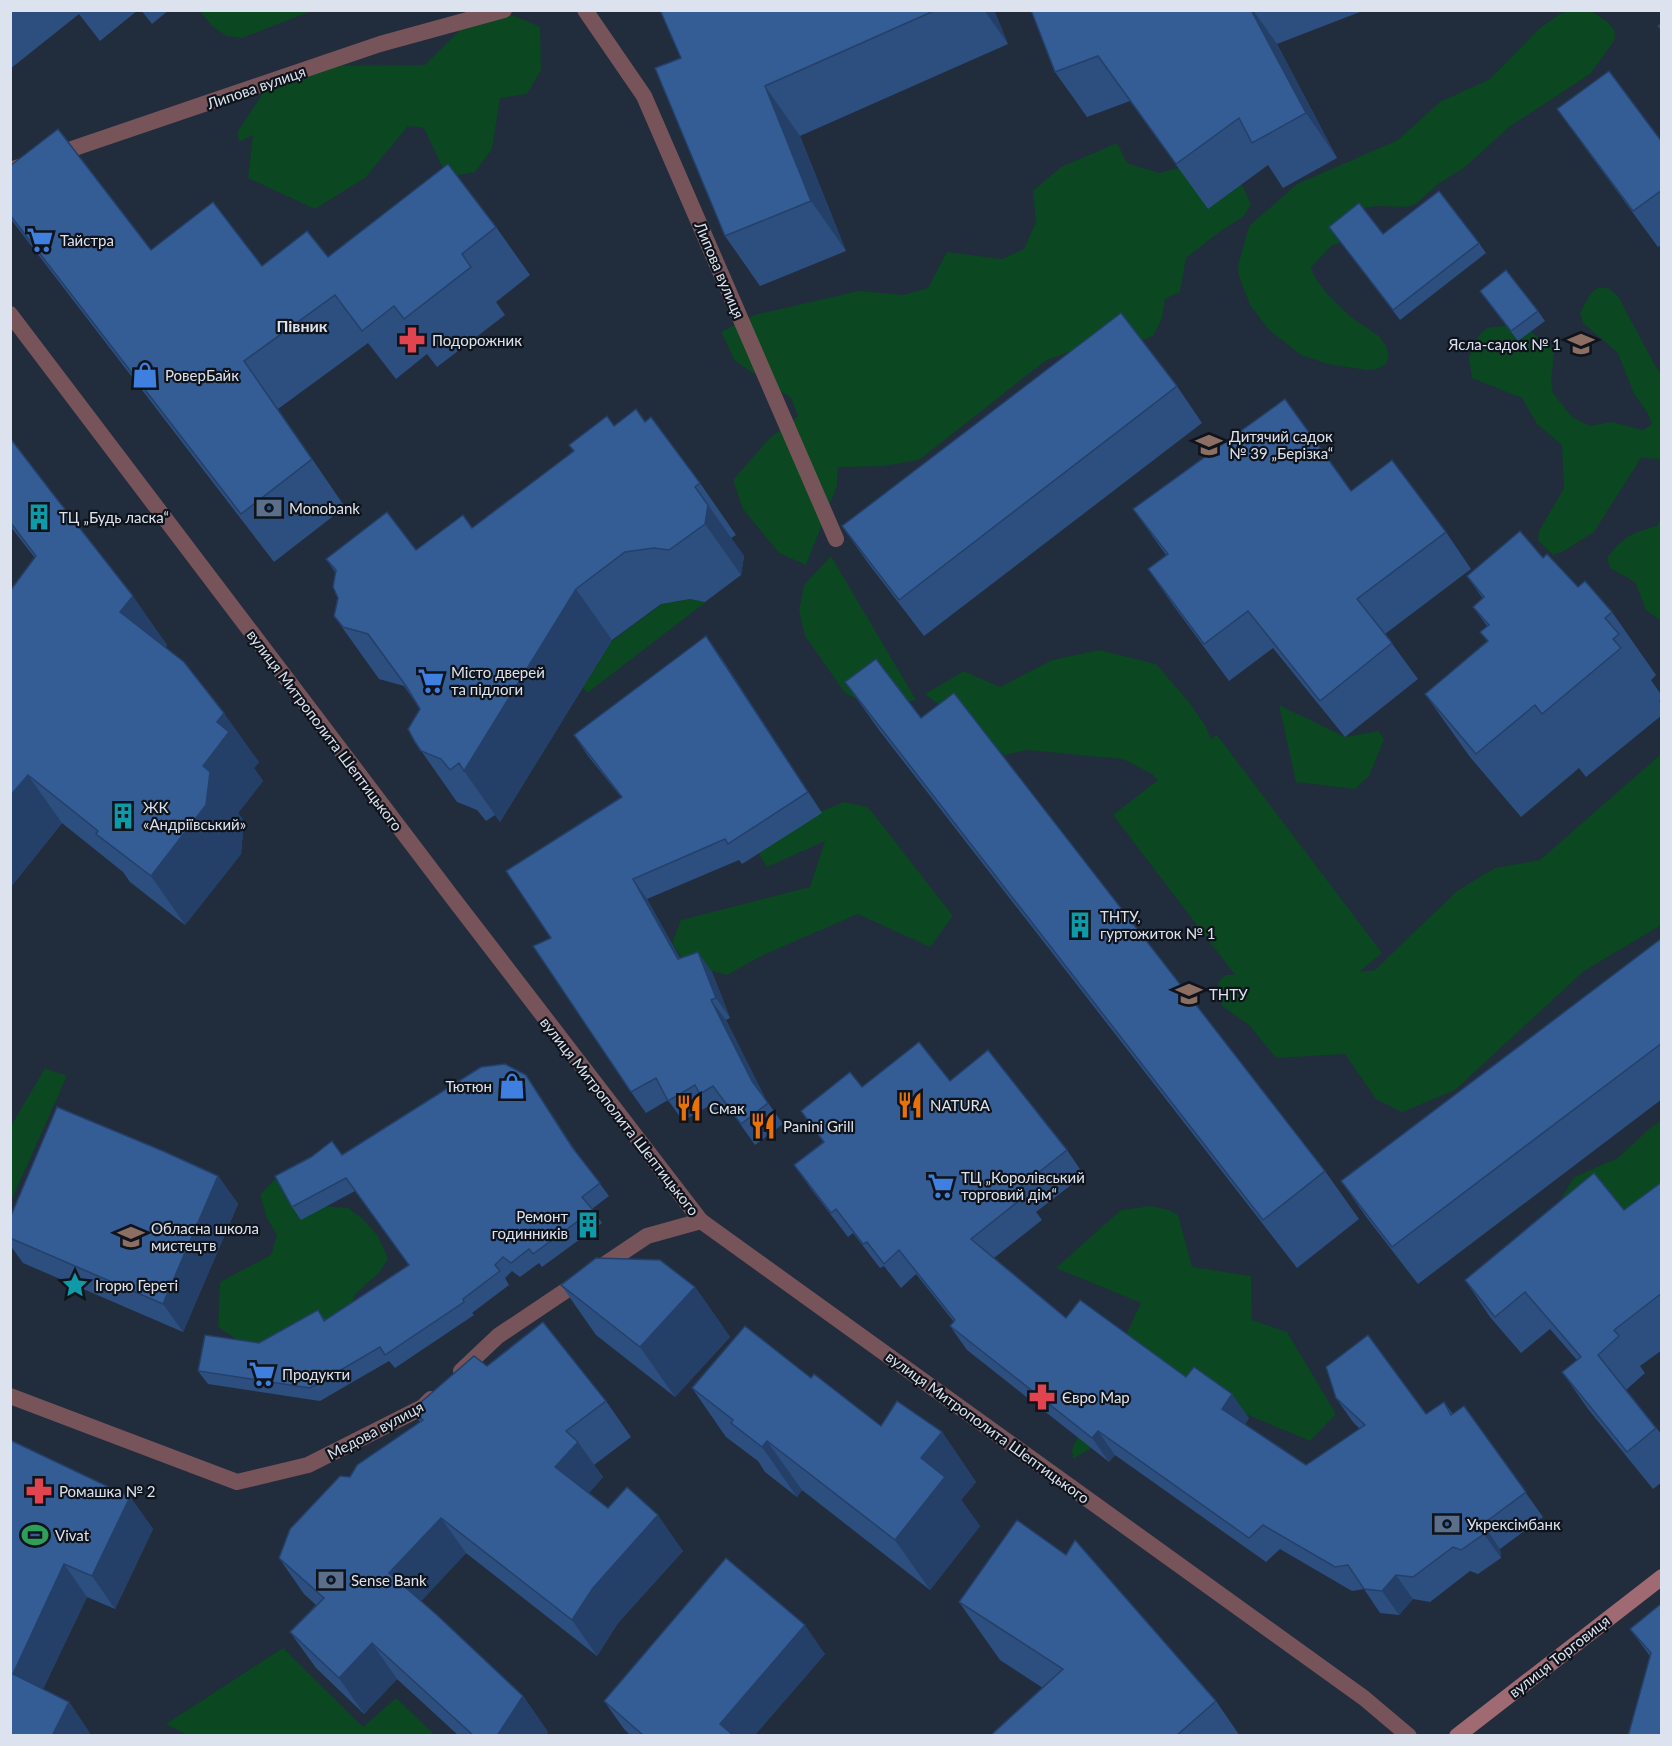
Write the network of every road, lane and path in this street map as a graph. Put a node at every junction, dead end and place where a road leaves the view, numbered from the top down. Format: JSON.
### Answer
{"nodes":[{"id":1,"x":504,"y":10,"type":"edge"},
{"id":2,"x":585,"y":10,"type":"edge"},
{"id":3,"x":10,"y":170,"type":"edge"},
{"id":4,"x":10,"y":314,"type":"edge"},
{"id":5,"x":836,"y":540,"type":"dead end"},
{"id":6,"x":701,"y":1221,"type":"junction"},
{"id":7,"x":10,"y":1396,"type":"edge"},
{"id":8,"x":1662,"y":1577,"type":"edge"},
{"id":9,"x":1409,"y":1736,"type":"edge"},
{"id":10,"x":1457,"y":1736,"type":"edge"}],
"edges":[{"from":1,"to":3,"type":"street","name":"Липова вулиця"},
{"from":2,"to":5,"type":"street","name":"Липова вулиця"},
{"from":4,"to":6,"type":"street","name":"вулиця Митрополита Шептицького"},
{"from":6,"to":7,"type":"street","name":"Медова вулиця"},
{"from":6,"to":9,"type":"street","name":"вулиця Митрополита Шептицького"},
{"from":8,"to":10,"type":"main road","name":"вулиця Торговиця"}]}
